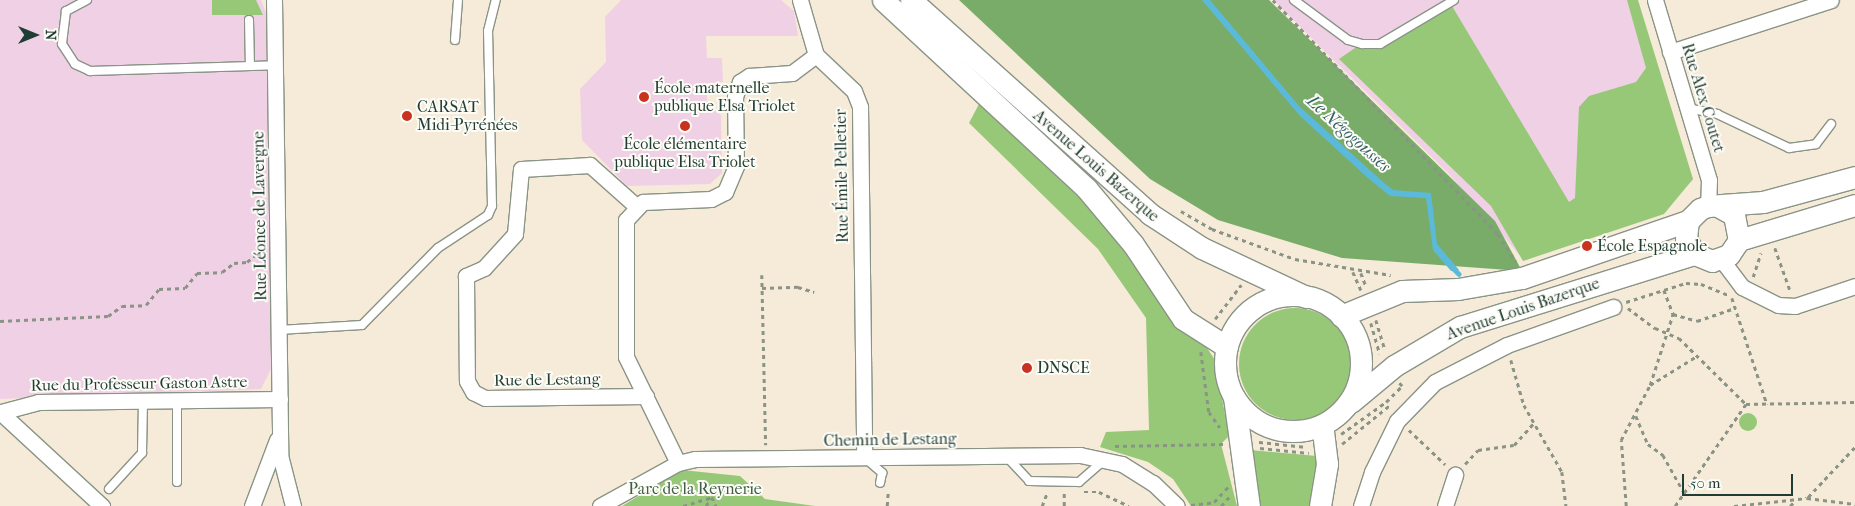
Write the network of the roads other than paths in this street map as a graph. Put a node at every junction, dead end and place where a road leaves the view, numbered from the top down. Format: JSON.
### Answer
{"nodes":[{"id":1,"x":87,"y":0,"type":"edge"},
{"id":2,"x":274,"y":0,"type":"edge"},
{"id":3,"x":458,"y":0,"type":"edge"},
{"id":4,"x":496,"y":0,"type":"edge"},
{"id":5,"x":800,"y":0,"type":"edge"},
{"id":6,"x":883,"y":0,"type":"edge"},
{"id":7,"x":911,"y":0,"type":"edge"},
{"id":8,"x":1294,"y":0,"type":"edge"},
{"id":9,"x":1454,"y":0,"type":"edge"},
{"id":10,"x":1655,"y":0,"type":"edge"},
{"id":11,"x":1831,"y":0,"type":"edge"},
{"id":12,"x":249,"y":20,"type":"dead end"},
{"id":13,"x":455,"y":40,"type":"dead end"},
{"id":14,"x":1670,"y":52,"type":"junction"},
{"id":15,"x":816,"y":55,"type":"junction"},
{"id":16,"x":276,"y":65,"type":"junction"},
{"id":17,"x":250,"y":66,"type":"junction"},
{"id":18,"x":1686,"y":108,"type":"junction"},
{"id":19,"x":1831,"y":124,"type":"dead end"},
{"id":20,"x":1855,"y":176,"type":"edge"},
{"id":21,"x":1855,"y":205,"type":"edge"},
{"id":22,"x":636,"y":206,"type":"junction"},
{"id":23,"x":1713,"y":206,"type":"junction"},
{"id":24,"x":1688,"y":221,"type":"junction"},
{"id":25,"x":1740,"y":240,"type":"junction"},
{"id":26,"x":1695,"y":254,"type":"junction"},
{"id":27,"x":1721,"y":259,"type":"junction"},
{"id":28,"x":1855,"y":286,"type":"edge"},
{"id":29,"x":1306,"y":297,"type":"junction"},
{"id":30,"x":1618,"y":305,"type":"road end"},
{"id":31,"x":1341,"y":316,"type":"junction"},
{"id":32,"x":279,"y":330,"type":"junction"},
{"id":33,"x":1227,"y":346,"type":"junction"},
{"id":34,"x":646,"y":396,"type":"junction"},
{"id":35,"x":1234,"y":397,"type":"junction"},
{"id":36,"x":280,"y":398,"type":"junction"},
{"id":37,"x":177,"y":400,"type":"junction"},
{"id":38,"x":143,"y":401,"type":"junction"},
{"id":39,"x":1341,"y":411,"type":"junction"},
{"id":40,"x":0,"y":412,"type":"edge"},
{"id":41,"x":1322,"y":425,"type":"junction"},
{"id":42,"x":280,"y":431,"type":"junction"},
{"id":43,"x":864,"y":456,"type":"junction"},
{"id":44,"x":1006,"y":456,"type":"junction"},
{"id":45,"x":1105,"y":458,"type":"junction"},
{"id":46,"x":678,"y":463,"type":"junction"},
{"id":47,"x":1455,"y":476,"type":"road end"},
{"id":48,"x":177,"y":482,"type":"dead end"},
{"id":49,"x":880,"y":483,"type":"dead end"},
{"id":50,"x":109,"y":489,"type":"dead end"},
{"id":51,"x":102,"y":506,"type":"edge"},
{"id":52,"x":252,"y":506,"type":"edge"},
{"id":53,"x":293,"y":506,"type":"edge"},
{"id":54,"x":600,"y":506,"type":"edge"},
{"id":55,"x":1177,"y":506,"type":"edge"},
{"id":56,"x":1249,"y":506,"type":"edge"},
{"id":57,"x":1320,"y":506,"type":"edge"},
{"id":58,"x":1361,"y":506,"type":"edge"},
{"id":59,"x":1445,"y":506,"type":"edge"}],
"edges":[{"from":1,"to":17,"type":"lane"},
{"from":2,"to":16,"type":"street","name":"Rue Léonce de Lavergne"},
{"from":3,"to":13,"type":"lane"},
{"from":4,"to":32,"type":"lane"},
{"from":5,"to":15,"type":"street"},
{"from":6,"to":33,"type":"main road","name":"Avenue Louis Bazerque"},
{"from":7,"to":29,"type":"main road","name":"Avenue Louis Bazerque"},
{"from":8,"to":9,"type":"lane"},
{"from":10,"to":14,"type":"street","name":"Rue Alex Coutet"},
{"from":11,"to":14,"type":"street"},
{"from":12,"to":17,"type":"lane"},
{"from":14,"to":18,"type":"street","name":"Rue Alex Coutet"},
{"from":15,"to":22,"type":"street"},
{"from":15,"to":43,"type":"street","name":"Rue Émile Pelletier"},
{"from":16,"to":17,"type":"lane"},
{"from":16,"to":32,"type":"street","name":"Rue Léonce de Lavergne"},
{"from":18,"to":19,"type":"lane"},
{"from":18,"to":23,"type":"street","name":"Rue Alex Coutet"},
{"from":20,"to":23,"type":"main road"},
{"from":21,"to":25,"type":"main road"},
{"from":22,"to":34,"type":"street"},
{"from":22,"to":34,"type":"street","name":"Rue de Lestang"},
{"from":23,"to":24,"type":"main road","name":"Avenue Louis Bazerque"},
{"from":23,"to":25,"type":"main road"},
{"from":24,"to":26,"type":"main road"},
{"from":24,"to":31,"type":"main road","name":"Avenue Louis Bazerque"},
{"from":25,"to":27,"type":"main road"},
{"from":26,"to":27,"type":"main road","name":"Avenue Louis Bazerque"},
{"from":26,"to":39,"type":"main road","name":"Avenue Louis Bazerque"},
{"from":27,"to":28,"type":"street"},
{"from":29,"to":31,"type":"main road"},
{"from":29,"to":33,"type":"main road"},
{"from":30,"to":58,"type":"street"},
{"from":31,"to":39,"type":"main road"},
{"from":32,"to":36,"type":"street","name":"Rue Léonce de Lavergne"},
{"from":33,"to":35,"type":"main road"},
{"from":34,"to":46,"type":"street"},
{"from":35,"to":41,"type":"main road"},
{"from":35,"to":56,"type":"main road"},
{"from":36,"to":37,"type":"street","name":"Rue du Professeur Gaston Astre"},
{"from":36,"to":42,"type":"street","name":"Rue Léonce de Lavergne"},
{"from":37,"to":38,"type":"street","name":"Rue du Professeur Gaston Astre"},
{"from":37,"to":48,"type":"lane"},
{"from":38,"to":40,"type":"street","name":"Rue du Professeur Gaston Astre"},
{"from":38,"to":50,"type":"lane"},
{"from":39,"to":41,"type":"main road"},
{"from":40,"to":51,"type":"street"},
{"from":41,"to":57,"type":"main road"},
{"from":42,"to":52,"type":"street","name":"Rue Léonce de Lavergne"},
{"from":42,"to":53,"type":"street","name":"Rue Léonce de Lavergne"},
{"from":43,"to":44,"type":"street","name":"Chemin de Lestang"},
{"from":43,"to":46,"type":"street","name":"Chemin de Lestang"},
{"from":43,"to":49,"type":"lane"},
{"from":44,"to":45,"type":"street","name":"Chemin de Lestang"},
{"from":44,"to":45,"type":"lane"},
{"from":45,"to":55,"type":"street","name":"Chemin de Lestang"},
{"from":46,"to":54,"type":"street","name":"Chemin de Lestang"},
{"from":47,"to":59,"type":"street"}]}
